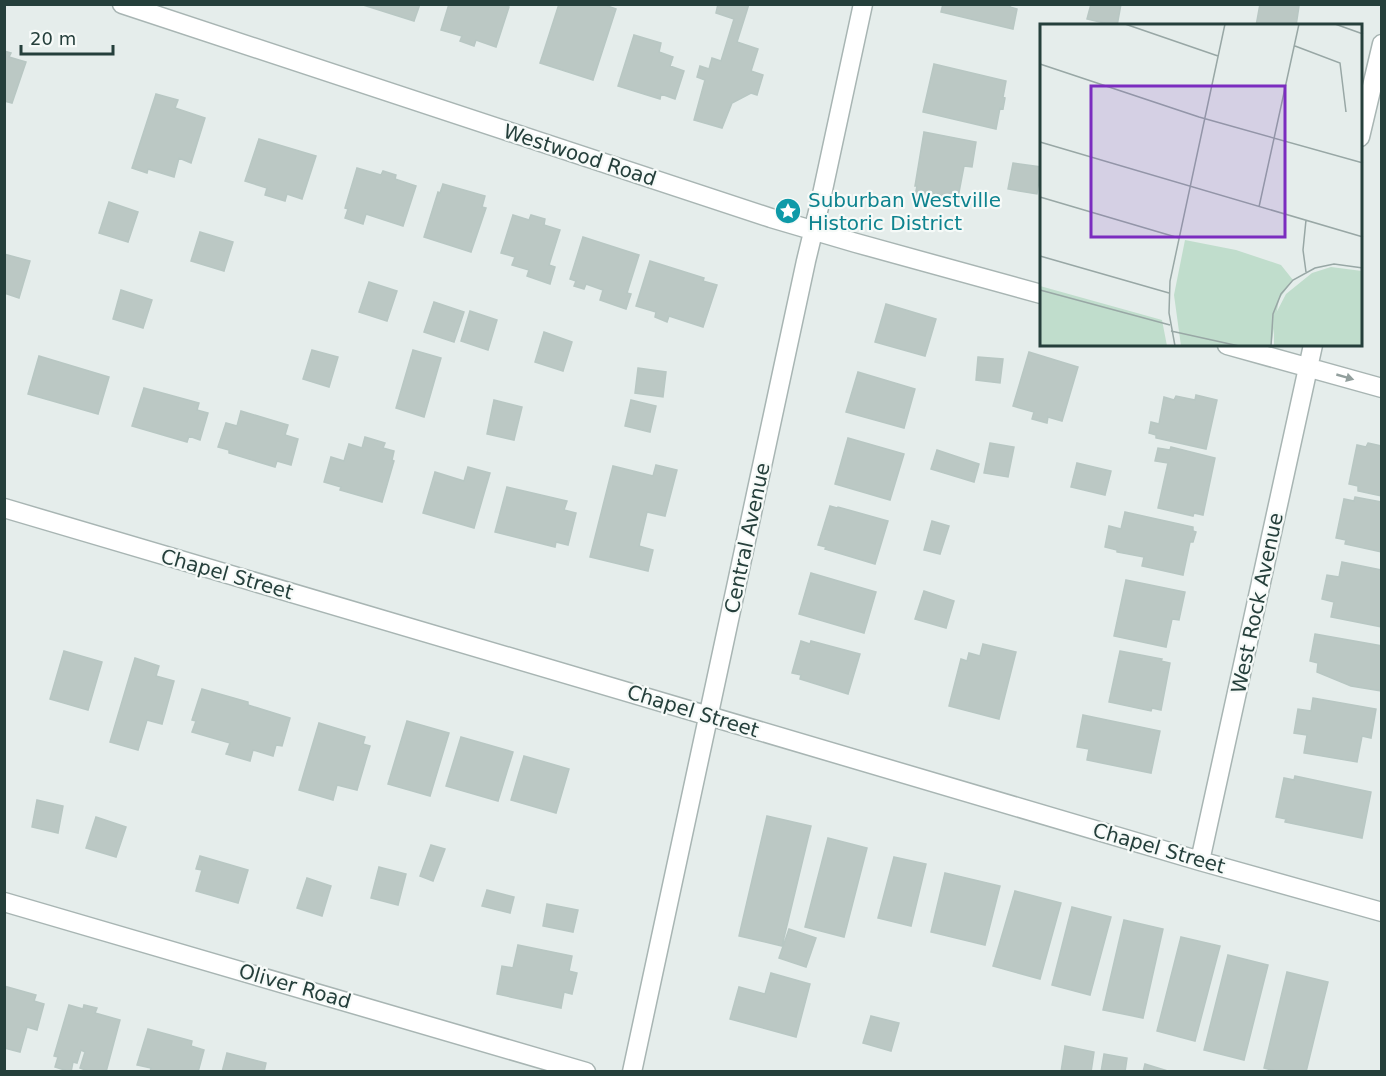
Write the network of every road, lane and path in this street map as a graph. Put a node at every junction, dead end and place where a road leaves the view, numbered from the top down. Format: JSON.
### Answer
{"nodes":[{"id":1,"x":122,"y":4,"type":"edge"},
{"id":2,"x":863,"y":4,"type":"edge"},
{"id":3,"x":1382,"y":44,"type":"edge"},
{"id":4,"x":1362,"y":129,"type":"edge"},
{"id":5,"x":813,"y":231,"type":"junction"},
{"id":6,"x":1040,"y":294,"type":"edge"},
{"id":7,"x":1231,"y":346,"type":"edge"},
{"id":8,"x":1313,"y":346,"type":"edge"},
{"id":9,"x":1308,"y":367,"type":"junction"},
{"id":10,"x":1382,"y":388,"type":"edge"},
{"id":11,"x":4,"y":508,"type":"edge"},
{"id":12,"x":708,"y":716,"type":"junction"},
{"id":13,"x":1200,"y":861,"type":"junction"},
{"id":14,"x":4,"y":902,"type":"edge"},
{"id":15,"x":1382,"y":912,"type":"edge"},
{"id":16,"x":586,"y":1071,"type":"edge"},
{"id":17,"x":632,"y":1071,"type":"edge"}],
"edges":[{"from":1,"to":5,"type":"street","name":"Westwood Road"},
{"from":2,"to":5,"type":"street","name":"Central Avenue"},
{"from":3,"to":4,"type":"street"},
{"from":5,"to":6,"type":"street","name":"Westwood Road"},
{"from":5,"to":12,"type":"street","name":"Central Avenue"},
{"from":7,"to":9,"type":"street"},
{"from":8,"to":9,"type":"street","name":"West Rock Avenue"},
{"from":9,"to":10,"type":"street","one_way":true},
{"from":9,"to":13,"type":"street","name":"West Rock Avenue"},
{"from":11,"to":12,"type":"street","name":"Chapel Street"},
{"from":12,"to":13,"type":"street","name":"Chapel Street"},
{"from":12,"to":17,"type":"street","name":"Central Avenue"},
{"from":13,"to":15,"type":"street","name":"Chapel Street"},
{"from":14,"to":16,"type":"street","name":"Oliver Road"}]}
